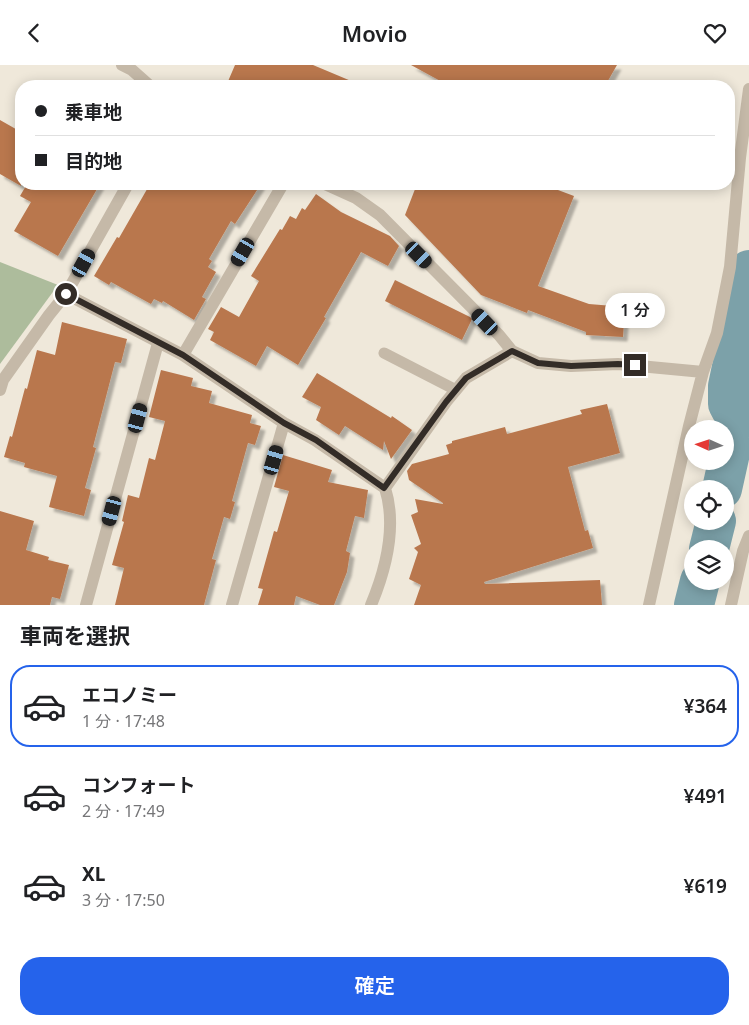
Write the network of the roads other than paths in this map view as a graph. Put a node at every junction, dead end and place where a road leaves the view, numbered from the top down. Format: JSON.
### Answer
{"nodes":[{"id":1,"x":122,"y":65,"type":"edge"},
{"id":2,"x":143,"y":80,"type":"edge"},
{"id":3,"x":749,"y":89,"type":"edge"},
{"id":4,"x":744,"y":157,"type":"edge"},
{"id":5,"x":125,"y":190,"type":"edge"},
{"id":6,"x":279,"y":190,"type":"edge"},
{"id":7,"x":338,"y":190,"type":"edge"},
{"id":8,"x":66,"y":294,"type":"junction"},
{"id":9,"x":158,"y":343,"type":"junction"},
{"id":10,"x":512,"y":351,"type":"junction"},
{"id":11,"x":384,"y":353,"type":"dead end"},
{"id":12,"x":183,"y":355,"type":"junction"},
{"id":13,"x":703,"y":372,"type":"junction"},
{"id":14,"x":1,"y":383,"type":"edge"},
{"id":15,"x":456,"y":390,"type":"junction"},
{"id":16,"x":284,"y":423,"type":"junction"},
{"id":17,"x":384,"y":488,"type":"junction"},
{"id":18,"x":749,"y":537,"type":"edge"},
{"id":19,"x":86,"y":605,"type":"edge"},
{"id":20,"x":232,"y":605,"type":"edge"},
{"id":21,"x":371,"y":605,"type":"edge"},
{"id":22,"x":649,"y":605,"type":"edge"},
{"id":23,"x":731,"y":605,"type":"edge"}],
"edges":[{"from":1,"to":2,"type":"street"},
{"from":3,"to":4,"type":"street"},
{"from":4,"to":13,"type":"street"},
{"from":5,"to":8,"type":"street"},
{"from":6,"to":12,"type":"street"},
{"from":7,"to":10,"type":"street"},
{"from":8,"to":9,"type":"street"},
{"from":8,"to":14,"type":"street"},
{"from":9,"to":12,"type":"street"},
{"from":9,"to":19,"type":"street"},
{"from":10,"to":13,"type":"street"},
{"from":10,"to":15,"type":"street"},
{"from":11,"to":15,"type":"lane"},
{"from":12,"to":16,"type":"street"},
{"from":13,"to":22,"type":"street"},
{"from":15,"to":17,"type":"street"},
{"from":16,"to":17,"type":"street"},
{"from":16,"to":20,"type":"street"},
{"from":17,"to":21,"type":"street"},
{"from":18,"to":23,"type":"street"}]}
